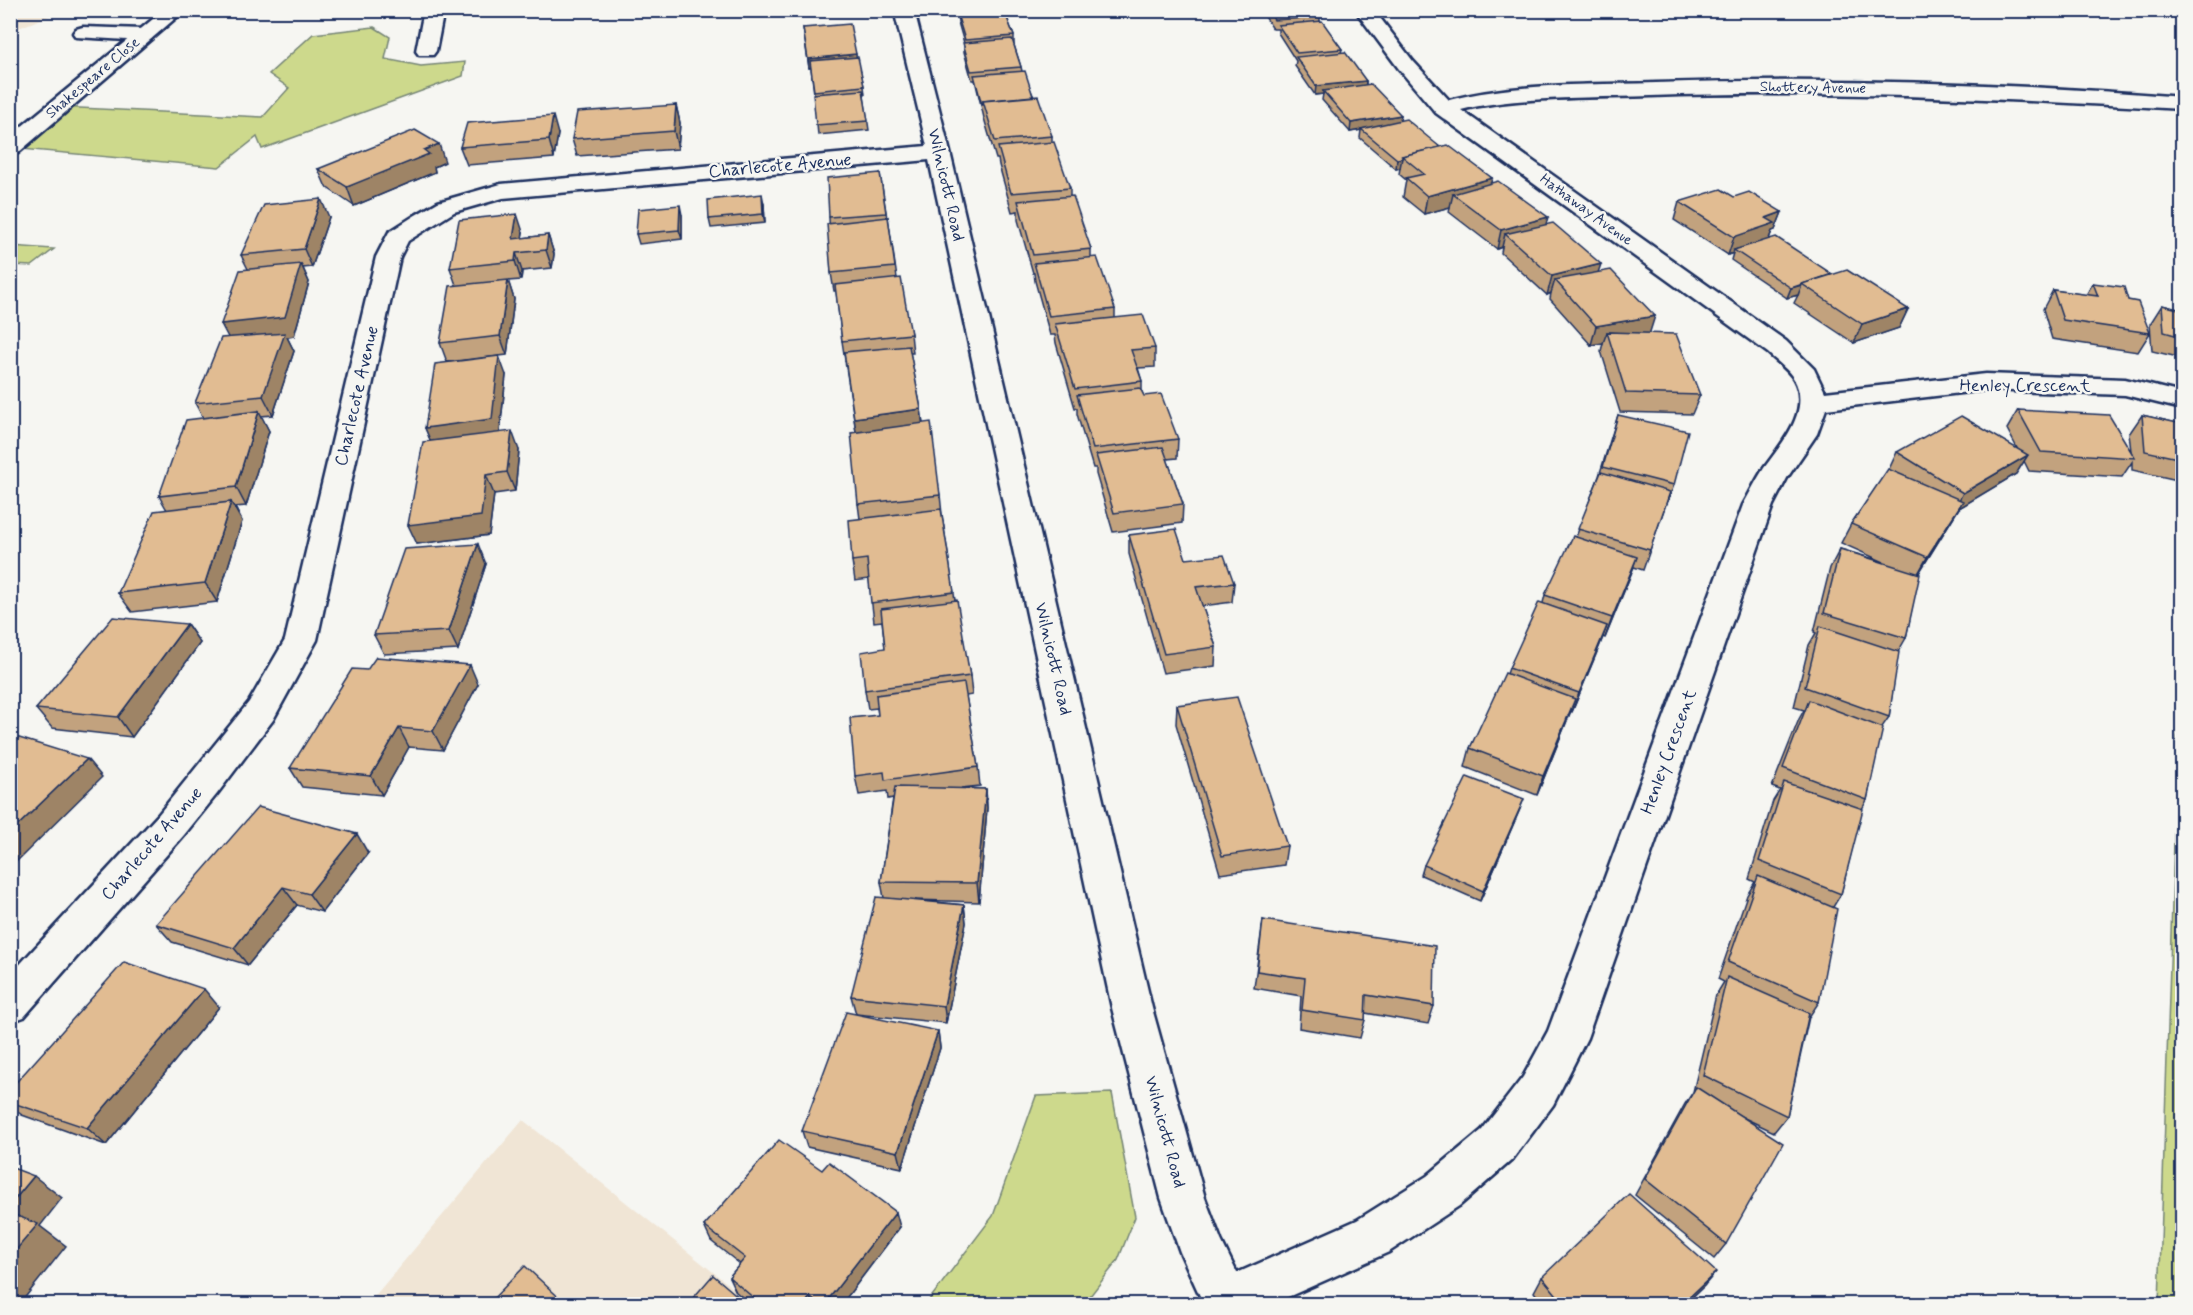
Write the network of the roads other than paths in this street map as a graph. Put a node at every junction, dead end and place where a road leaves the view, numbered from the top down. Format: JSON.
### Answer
{"nodes":[{"id":1,"x":176,"y":10,"type":"edge"},
{"id":2,"x":434,"y":10,"type":"edge"},
{"id":3,"x":904,"y":10,"type":"edge"},
{"id":4,"x":1365,"y":10,"type":"edge"},
{"id":5,"x":83,"y":33,"type":"dead end"},
{"id":6,"x":144,"y":35,"type":"junction"},
{"id":7,"x":426,"y":51,"type":"dead end"},
{"id":8,"x":2182,"y":103,"type":"edge"},
{"id":9,"x":1444,"y":108,"type":"junction"},
{"id":10,"x":10,"y":148,"type":"edge"},
{"id":11,"x":939,"y":152,"type":"junction"},
{"id":12,"x":1813,"y":401,"type":"junction"},
{"id":13,"x":2182,"y":401,"type":"edge"},
{"id":14,"x":10,"y":1004,"type":"edge"},
{"id":15,"x":1223,"y":1303,"type":"edge"}],
"edges":[{"from":1,"to":6,"type":"street","name":"Shakespeare Close"},
{"from":2,"to":7,"type":"street"},
{"from":3,"to":11,"type":"street","name":"Wilnicott Road"},
{"from":4,"to":9,"type":"street","name":"Hathaway Avenue"},
{"from":5,"to":6,"type":"street"},
{"from":6,"to":10,"type":"street","name":"Shakespeare Close"},
{"from":8,"to":9,"type":"street","name":"Shottery Avenue"},
{"from":9,"to":12,"type":"street","name":"Hathaway Avenue"},
{"from":11,"to":14,"type":"street","name":"Charlecote Avenue"},
{"from":11,"to":15,"type":"street","name":"Wilnicott Road"},
{"from":12,"to":13,"type":"street","name":"Henley Crescent"},
{"from":12,"to":15,"type":"street","name":"Henley Crescent"}]}
